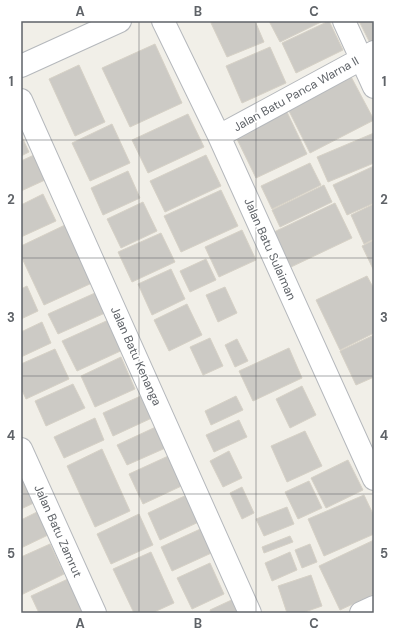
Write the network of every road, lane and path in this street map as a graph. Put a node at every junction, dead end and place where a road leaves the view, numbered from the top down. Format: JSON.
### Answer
{"nodes":[{"id":1,"x":120,"y":21,"type":"edge"},
{"id":2,"x":163,"y":21,"type":"edge"},
{"id":3,"x":344,"y":21,"type":"edge"},
{"id":4,"x":367,"y":55,"type":"edge"},
{"id":5,"x":21,"y":66,"type":"edge"},
{"id":6,"x":374,"y":87,"type":"edge"},
{"id":7,"x":21,"y":100,"type":"edge"},
{"id":8,"x":219,"y":136,"type":"junction"},
{"id":9,"x":21,"y":449,"type":"edge"},
{"id":10,"x":374,"y":479,"type":"edge"},
{"id":11,"x":374,"y":607,"type":"edge"},
{"id":12,"x":95,"y":613,"type":"edge"},
{"id":13,"x":250,"y":613,"type":"edge"},
{"id":14,"x":361,"y":613,"type":"edge"}],
"edges":[{"from":1,"to":5,"type":"street"},
{"from":2,"to":8,"type":"street","name":"Jalan Batu Sulaiman"},
{"from":3,"to":4,"type":"street"},
{"from":4,"to":6,"type":"street"},
{"from":4,"to":8,"type":"street","name":"Jalan Batu Panca Warna II"},
{"from":7,"to":13,"type":"street","name":"Jalan Batu Kenanga"},
{"from":8,"to":10,"type":"street","name":"Jalan Batu Sulaiman"},
{"from":9,"to":12,"type":"street","name":"Jalan Batu Zamrut"},
{"from":11,"to":14,"type":"street"}]}
